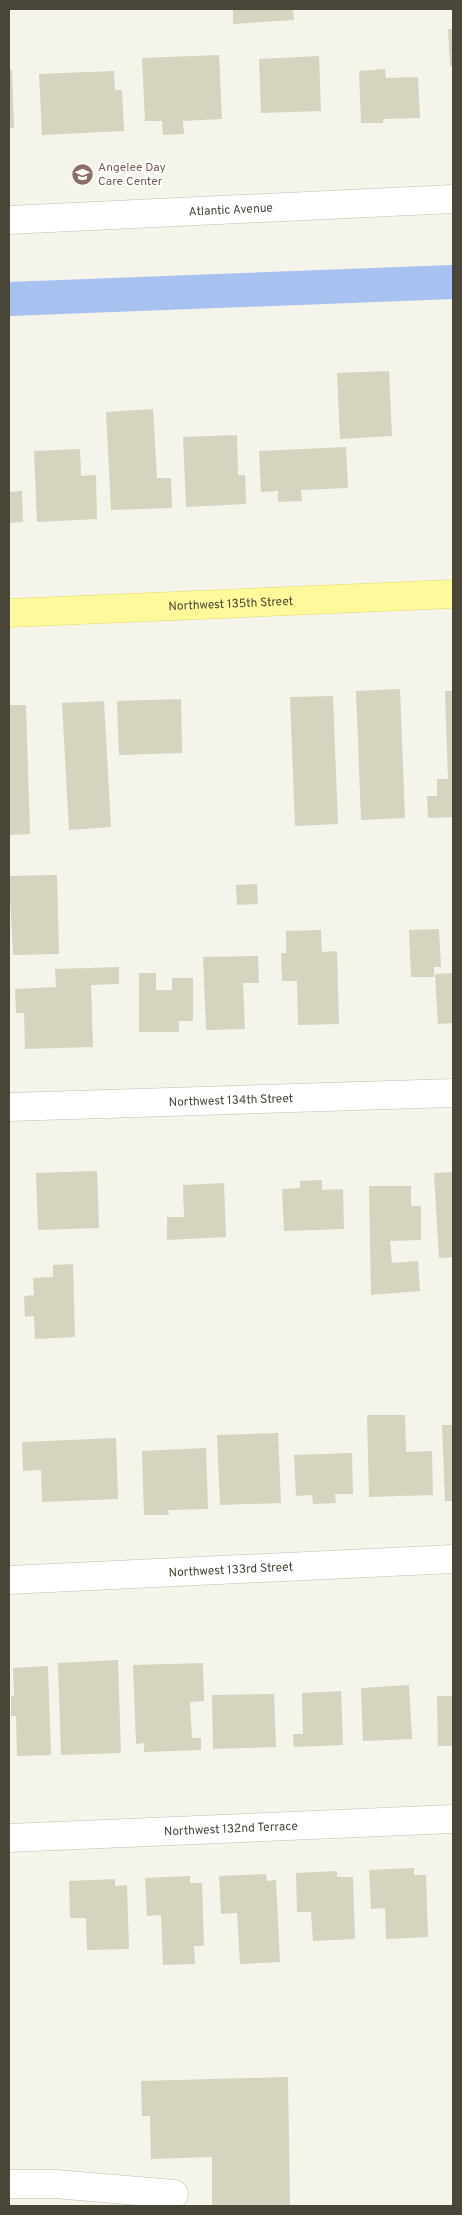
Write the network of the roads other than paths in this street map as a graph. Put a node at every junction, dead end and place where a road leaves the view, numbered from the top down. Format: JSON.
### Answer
{"nodes":[{"id":1,"x":453,"y":199,"type":"edge"},
{"id":2,"x":9,"y":220,"type":"edge"},
{"id":3,"x":453,"y":594,"type":"edge"},
{"id":4,"x":9,"y":612,"type":"edge"},
{"id":5,"x":453,"y":1093,"type":"edge"},
{"id":6,"x":9,"y":1107,"type":"edge"},
{"id":7,"x":453,"y":1559,"type":"edge"},
{"id":8,"x":9,"y":1580,"type":"edge"},
{"id":9,"x":453,"y":1819,"type":"edge"},
{"id":10,"x":9,"y":1838,"type":"edge"},
{"id":11,"x":9,"y":2184,"type":"edge"},
{"id":12,"x":174,"y":2194,"type":"dead end"}],
"edges":[{"from":1,"to":2,"type":"street","name":"Atlantic Avenue"},
{"from":3,"to":4,"type":"main road","name":"Northwest 135th Street"},
{"from":5,"to":6,"type":"street","name":"Northwest 134th Street"},
{"from":7,"to":8,"type":"street","name":"Northwest 133rd Street"},
{"from":9,"to":10,"type":"street","name":"Northwest 132nd Terrace"},
{"from":11,"to":12,"type":"street"}]}
